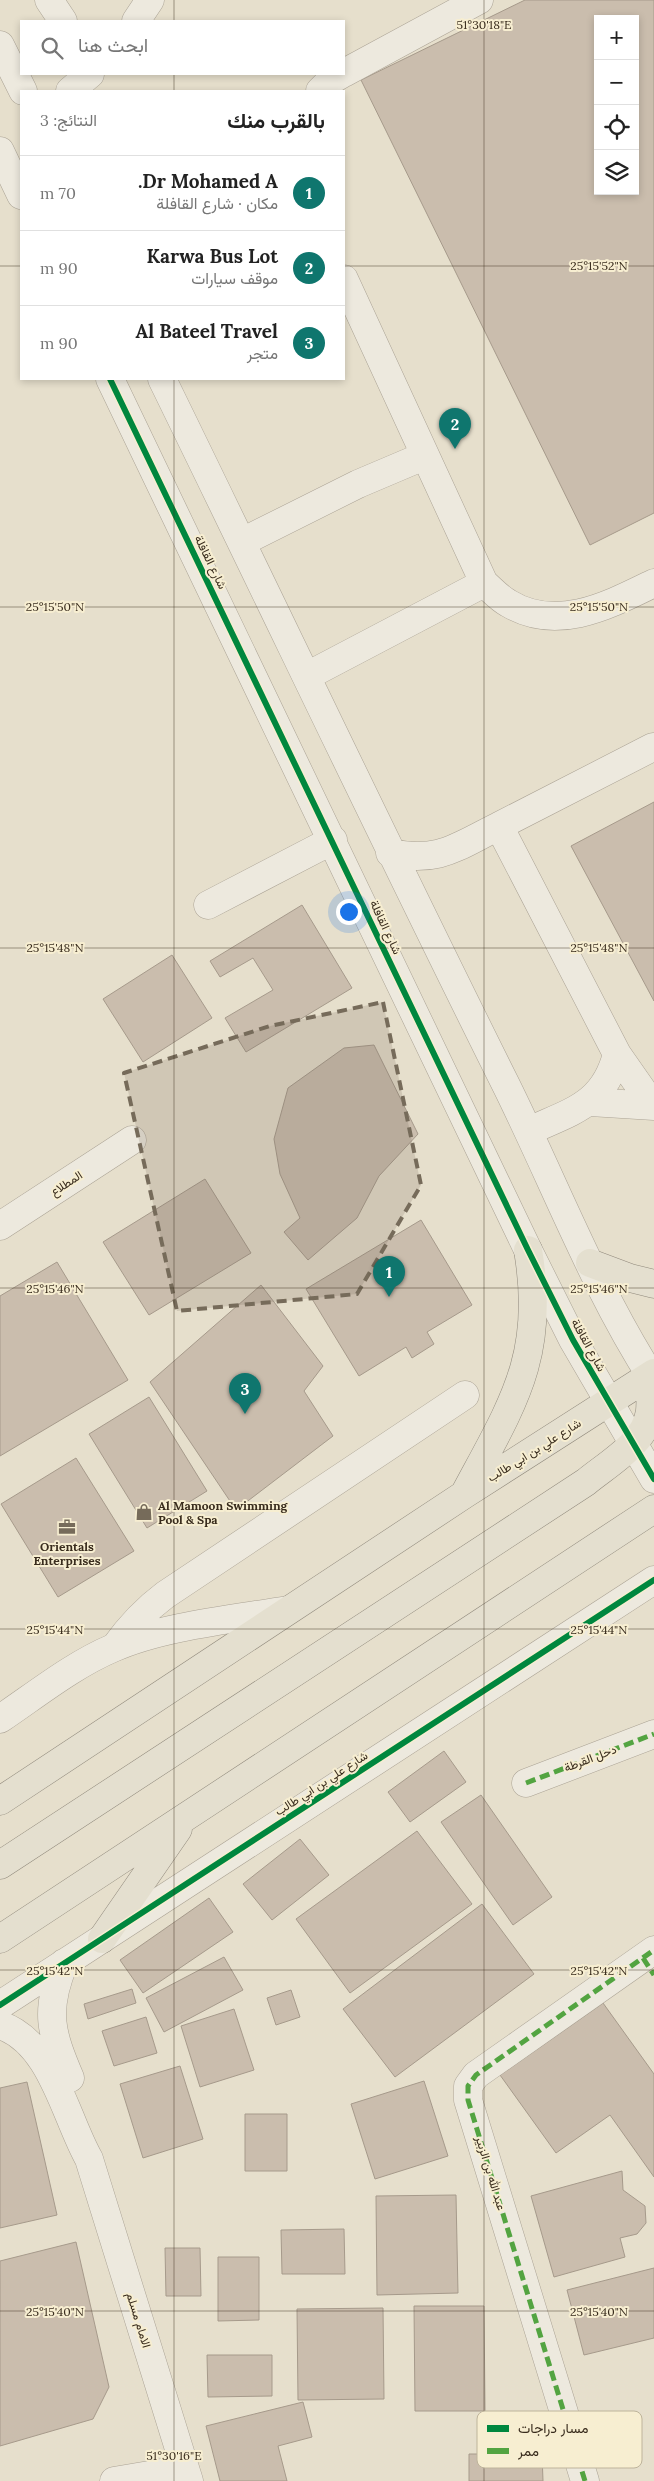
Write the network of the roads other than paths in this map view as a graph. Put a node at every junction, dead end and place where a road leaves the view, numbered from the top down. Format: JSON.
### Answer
{"nodes":[{"id":1,"x":49,"y":0,"type":"edge"},
{"id":2,"x":150,"y":0,"type":"edge"},
{"id":3,"x":464,"y":3,"type":"edge"},
{"id":4,"x":62,"y":20,"type":"edge"},
{"id":5,"x":137,"y":20,"type":"edge"},
{"id":6,"x":0,"y":44,"type":"edge"},
{"id":7,"x":345,"y":72,"type":"edge"},
{"id":8,"x":340,"y":75,"type":"edge"},
{"id":9,"x":22,"y":90,"type":"edge"},
{"id":10,"x":321,"y":90,"type":"edge"},
{"id":11,"x":0,"y":151,"type":"edge"},
{"id":12,"x":20,"y":193,"type":"edge"},
{"id":13,"x":345,"y":281,"type":"edge"},
{"id":14,"x":110,"y":380,"type":"edge"},
{"id":15,"x":162,"y":380,"type":"edge"},
{"id":16,"x":424,"y":456,"type":"junction"},
{"id":17,"x":242,"y":542,"type":"junction"},
{"id":18,"x":484,"y":583,"type":"junction"},
{"id":19,"x":654,"y":583,"type":"edge"},
{"id":20,"x":307,"y":676,"type":"junction"},
{"id":21,"x":654,"y":747,"type":"edge"},
{"id":22,"x":499,"y":826,"type":"junction"},
{"id":23,"x":332,"y":840,"type":"junction"},
{"id":24,"x":390,"y":853,"type":"junction"},
{"id":25,"x":208,"y":905,"type":"dead end"},
{"id":26,"x":616,"y":1054,"type":"junction"},
{"id":27,"x":590,"y":1102,"type":"junction"},
{"id":28,"x":654,"y":1104,"type":"edge"},
{"id":29,"x":529,"y":1131,"type":"junction"},
{"id":30,"x":132,"y":1140,"type":"dead end"},
{"id":31,"x":0,"y":1226,"type":"edge"},
{"id":32,"x":528,"y":1250,"type":"junction"},
{"id":33,"x":590,"y":1263,"type":"junction"},
{"id":34,"x":654,"y":1284,"type":"edge"},
{"id":35,"x":653,"y":1376,"type":"edge"},
{"id":36,"x":465,"y":1395,"type":"dead end"},
{"id":37,"x":608,"y":1403,"type":"junction"},
{"id":38,"x":633,"y":1444,"type":"junction"},
{"id":39,"x":654,"y":1479,"type":"edge"},
{"id":40,"x":465,"y":1494,"type":"junction"},
{"id":41,"x":654,"y":1509,"type":"edge"},
{"id":42,"x":192,"y":1578,"type":"junction"},
{"id":43,"x":654,"y":1580,"type":"edge"},
{"id":44,"x":288,"y":1610,"type":"junction"},
{"id":45,"x":192,"y":1626,"type":"junction"},
{"id":46,"x":115,"y":1647,"type":"junction"},
{"id":47,"x":0,"y":1719,"type":"edge"},
{"id":48,"x":654,"y":1734,"type":"edge"},
{"id":49,"x":526,"y":1783,"type":"dead end"},
{"id":50,"x":0,"y":1801,"type":"edge"},
{"id":51,"x":185,"y":1818,"type":"junction"},
{"id":52,"x":0,"y":1865,"type":"edge"},
{"id":53,"x":0,"y":1939,"type":"edge"},
{"id":54,"x":102,"y":1939,"type":"junction"},
{"id":55,"x":650,"y":1961,"type":"edge"},
{"id":56,"x":64,"y":1963,"type":"junction"},
{"id":57,"x":0,"y":2004,"type":"edge"},
{"id":58,"x":0,"y":2025,"type":"edge"},
{"id":59,"x":89,"y":2159,"type":"junction"},
{"id":60,"x":564,"y":2411,"type":"edge"},
{"id":61,"x":581,"y":2468,"type":"edge"},
{"id":62,"x":187,"y":2475,"type":"edge"},
{"id":63,"x":114,"y":2481,"type":"edge"},
{"id":64,"x":585,"y":2481,"type":"edge"}],
"edges":[{"from":1,"to":4,"type":"street"},
{"from":2,"to":5,"type":"street"},
{"from":3,"to":7,"type":"street"},
{"from":6,"to":9,"type":"street"},
{"from":8,"to":10,"type":"street"},
{"from":11,"to":12,"type":"street"},
{"from":13,"to":16,"type":"street"},
{"from":14,"to":23,"type":"street","name":"شارع القافلة"},
{"from":15,"to":17,"type":"street"},
{"from":16,"to":17,"type":"street"},
{"from":16,"to":18,"type":"street"},
{"from":17,"to":20,"type":"street"},
{"from":18,"to":19,"type":"street"},
{"from":18,"to":20,"type":"street"},
{"from":20,"to":24,"type":"street"},
{"from":21,"to":22,"type":"street"},
{"from":22,"to":24,"type":"street"},
{"from":22,"to":26,"type":"street"},
{"from":23,"to":25,"type":"street"},
{"from":23,"to":32,"type":"street","name":"شارع القافلة"},
{"from":24,"to":29,"type":"street"},
{"from":26,"to":27,"type":"street"},
{"from":26,"to":28,"type":"street"},
{"from":27,"to":28,"type":"street"},
{"from":27,"to":29,"type":"street"},
{"from":29,"to":33,"type":"street"},
{"from":30,"to":31,"type":"street","name":"المطلاع"},
{"from":32,"to":37,"type":"street","name":"شارع القافلة"},
{"from":32,"to":40,"type":"main road"},
{"from":33,"to":34,"type":"main road"},
{"from":33,"to":35,"type":"street"},
{"from":35,"to":37,"type":"main road","name":"شارع علي بن ابي طالب"},
{"from":35,"to":38,"type":"main road"},
{"from":36,"to":42,"type":"street","name":"شارع علي بن ابي طالب"},
{"from":37,"to":38,"type":"street","name":"شارع القافلة"},
{"from":37,"to":40,"type":"main road","name":"شارع علي بن ابي طالب"},
{"from":38,"to":39,"type":"street","name":"شارع القافلة"},
{"from":38,"to":52,"type":"main road"},
{"from":40,"to":44,"type":"main road","name":"شارع علي بن ابي طالب"},
{"from":41,"to":51,"type":"main road"},
{"from":42,"to":45,"type":"street"},
{"from":42,"to":46,"type":"street","name":"شارع علي بن ابي طالب"},
{"from":43,"to":54,"type":"street","name":"شارع علي بن ابي طالب"},
{"from":44,"to":45,"type":"street","name":"شارع علي بن ابي طالب"},
{"from":44,"to":50,"type":"main road","name":"شارع علي بن ابي طالب"},
{"from":45,"to":46,"type":"street","name":"شارع علي بن ابي طالب"},
{"from":46,"to":47,"type":"street","name":"شارع علي بن ابي طالب"},
{"from":48,"to":49,"type":"street","name":"دحل القرطة"},
{"from":51,"to":53,"type":"main road"},
{"from":51,"to":54,"type":"main road"},
{"from":54,"to":56,"type":"street","name":"شارع علي بن ابي طالب"},
{"from":55,"to":60,"type":"street","name":"عبد الله بن الزبير"},
{"from":56,"to":57,"type":"street","name":"شارع علي بن ابي طالب"},
{"from":56,"to":59,"type":"street","name":"الامام مسلم"},
{"from":58,"to":59,"type":"street","name":"الامام مسلم"},
{"from":59,"to":62,"type":"street","name":"الامام مسلم"},
{"from":61,"to":64,"type":"street","name":"عبد الله بن الزبير"},
{"from":62,"to":63,"type":"street"}]}
